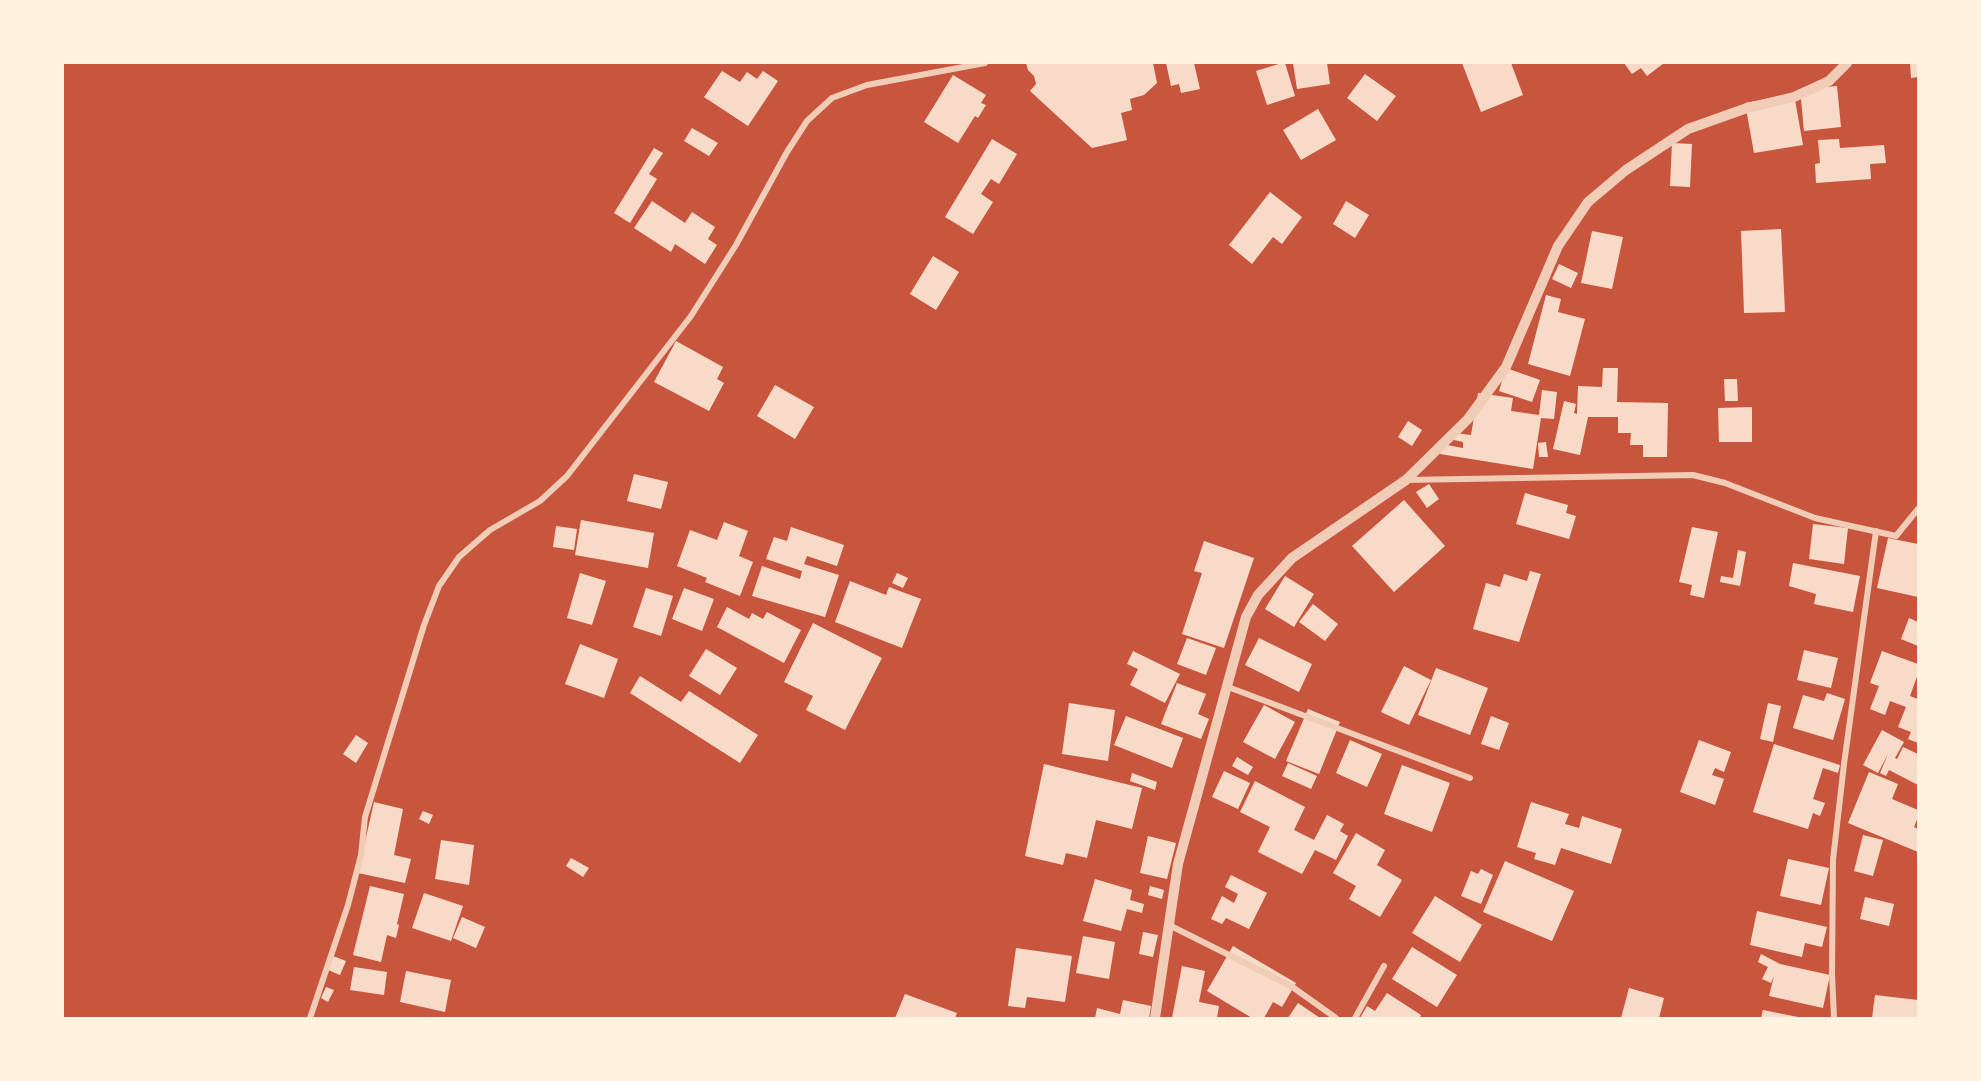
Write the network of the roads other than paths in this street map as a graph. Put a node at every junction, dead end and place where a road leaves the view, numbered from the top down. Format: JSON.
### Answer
{"nodes":[{"id":1,"x":985,"y":63,"type":"edge"},
{"id":2,"x":1847,"y":63,"type":"edge"},
{"id":3,"x":1406,"y":480,"type":"junction"},
{"id":4,"x":1918,"y":509,"type":"edge"},
{"id":5,"x":1876,"y":531,"type":"junction"},
{"id":6,"x":1228,"y":687,"type":"junction"},
{"id":7,"x":1470,"y":778,"type":"dead end"},
{"id":8,"x":1169,"y":925,"type":"junction"},
{"id":9,"x":1384,"y":966,"type":"dead end"},
{"id":10,"x":310,"y":1018,"type":"edge"},
{"id":11,"x":1155,"y":1018,"type":"edge"},
{"id":12,"x":1336,"y":1018,"type":"edge"},
{"id":13,"x":1355,"y":1018,"type":"edge"},
{"id":14,"x":1834,"y":1018,"type":"edge"}],
"edges":[{"from":1,"to":10,"type":"street"},
{"from":2,"to":3,"type":"street"},
{"from":3,"to":5,"type":"street"},
{"from":3,"to":6,"type":"street"},
{"from":4,"to":5,"type":"street"},
{"from":5,"to":14,"type":"street"},
{"from":6,"to":7,"type":"street"},
{"from":6,"to":8,"type":"street"},
{"from":8,"to":11,"type":"street"},
{"from":8,"to":12,"type":"street"},
{"from":9,"to":13,"type":"street"}]}
